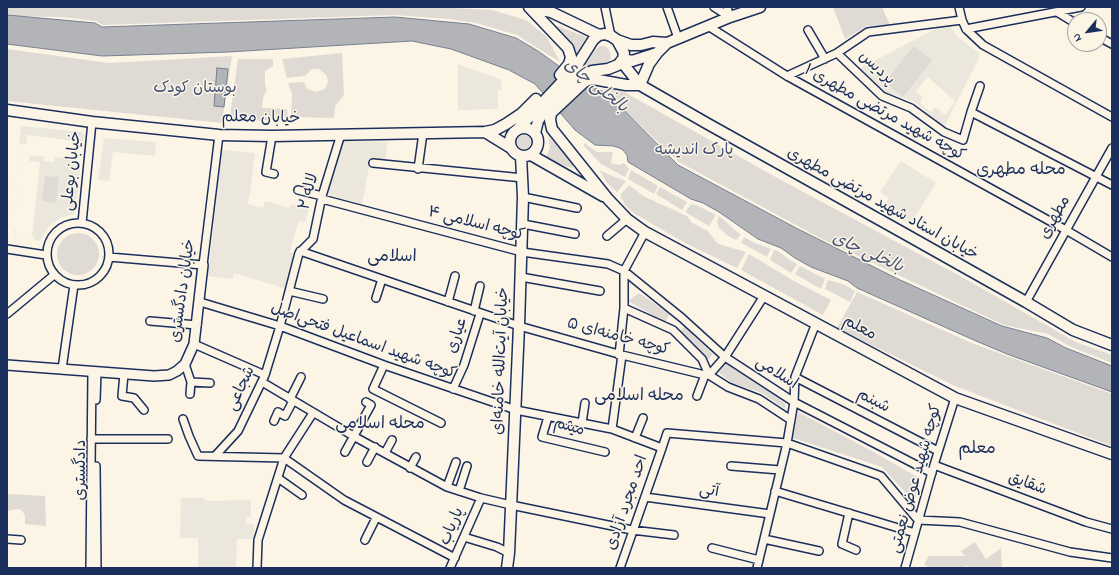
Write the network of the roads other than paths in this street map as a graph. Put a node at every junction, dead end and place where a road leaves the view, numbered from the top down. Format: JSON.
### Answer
{"nodes":[{"id":1,"x":528,"y":7,"type":"edge"},
{"id":2,"x":605,"y":7,"type":"edge"},
{"id":3,"x":667,"y":7,"type":"edge"},
{"id":4,"x":714,"y":7,"type":"edge"},
{"id":5,"x":760,"y":7,"type":"edge"},
{"id":6,"x":959,"y":7,"type":"edge"},
{"id":7,"x":1081,"y":7,"type":"edge"},
{"id":8,"x":552,"y":9,"type":"edge"},
{"id":9,"x":728,"y":12,"type":"edge"},
{"id":10,"x":1056,"y":12,"type":"junction"},
{"id":11,"x":1067,"y":18,"type":"edge"},
{"id":12,"x":962,"y":20,"type":"junction"},
{"id":13,"x":708,"y":26,"type":"junction"},
{"id":14,"x":966,"y":29,"type":"junction"},
{"id":15,"x":808,"y":30,"type":"dead end"},
{"id":16,"x":599,"y":35,"type":"junction"},
{"id":17,"x":614,"y":38,"type":"junction"},
{"id":18,"x":678,"y":38,"type":"junction"},
{"id":19,"x":667,"y":43,"type":"junction"},
{"id":20,"x":657,"y":53,"type":"junction"},
{"id":21,"x":837,"y":53,"type":"junction"},
{"id":22,"x":825,"y":59,"type":"junction"},
{"id":23,"x":622,"y":60,"type":"junction"},
{"id":24,"x":574,"y":75,"type":"junction"},
{"id":25,"x":787,"y":76,"type":"junction"},
{"id":26,"x":640,"y":85,"type":"junction"},
{"id":27,"x":980,"y":86,"type":"dead end"},
{"id":28,"x":544,"y":106,"type":"junction"},
{"id":29,"x":8,"y":111,"type":"edge"},
{"id":30,"x":971,"y":112,"type":"junction"},
{"id":31,"x":1112,"y":117,"type":"edge"},
{"id":32,"x":92,"y":122,"type":"junction"},
{"id":33,"x":518,"y":129,"type":"junction"},
{"id":34,"x":485,"y":132,"type":"junction"},
{"id":35,"x":423,"y":133,"type":"junction"},
{"id":36,"x":535,"y":133,"type":"junction"},
{"id":37,"x":219,"y":134,"type":"junction"},
{"id":38,"x":341,"y":134,"type":"junction"},
{"id":39,"x":272,"y":136,"type":"junction"},
{"id":40,"x":511,"y":148,"type":"junction"},
{"id":41,"x":1112,"y":148,"type":"edge"},
{"id":42,"x":526,"y":155,"type":"junction"},
{"id":43,"x":373,"y":163,"type":"dead end"},
{"id":44,"x":418,"y":169,"type":"junction"},
{"id":45,"x":274,"y":174,"type":"dead end"},
{"id":46,"x":1096,"y":176,"type":"junction"},
{"id":47,"x":523,"y":178,"type":"junction"},
{"id":48,"x":1112,"y":185,"type":"edge"},
{"id":49,"x":298,"y":190,"type":"dead end"},
{"id":50,"x":524,"y":197,"type":"junction"},
{"id":51,"x":322,"y":198,"type":"junction"},
{"id":52,"x":608,"y":199,"type":"junction"},
{"id":53,"x":577,"y":208,"type":"dead end"},
{"id":54,"x":627,"y":219,"type":"junction"},
{"id":55,"x":82,"y":224,"type":"junction"},
{"id":56,"x":523,"y":224,"type":"junction"},
{"id":57,"x":1066,"y":230,"type":"junction"},
{"id":58,"x":645,"y":232,"type":"junction"},
{"id":59,"x":575,"y":234,"type":"dead end"},
{"id":60,"x":607,"y":236,"type":"dead end"},
{"id":61,"x":7,"y":249,"type":"edge"},
{"id":62,"x":300,"y":252,"type":"junction"},
{"id":63,"x":522,"y":252,"type":"junction"},
{"id":64,"x":46,"y":255,"type":"junction"},
{"id":65,"x":109,"y":257,"type":"junction"},
{"id":66,"x":1112,"y":257,"type":"edge"},
{"id":67,"x":203,"y":265,"type":"junction"},
{"id":68,"x":624,"y":271,"type":"junction"},
{"id":69,"x":54,"y":275,"type":"junction"},
{"id":70,"x":455,"y":276,"type":"dead end"},
{"id":71,"x":521,"y":277,"type":"junction"},
{"id":72,"x":382,"y":279,"type":"junction"},
{"id":73,"x":74,"y":285,"type":"junction"},
{"id":74,"x":480,"y":286,"type":"dead end"},
{"id":75,"x":289,"y":291,"type":"junction"},
{"id":76,"x":600,"y":291,"type":"dead end"},
{"id":77,"x":764,"y":296,"type":"junction"},
{"id":78,"x":376,"y":298,"type":"dead end"},
{"id":79,"x":323,"y":299,"type":"dead end"},
{"id":80,"x":200,"y":302,"type":"junction"},
{"id":81,"x":448,"y":302,"type":"junction"},
{"id":82,"x":1026,"y":302,"type":"junction"},
{"id":83,"x":624,"y":308,"type":"junction"},
{"id":84,"x":477,"y":312,"type":"junction"},
{"id":85,"x":7,"y":314,"type":"edge"},
{"id":86,"x":682,"y":318,"type":"junction"},
{"id":87,"x":150,"y":321,"type":"dead end"},
{"id":88,"x":816,"y":323,"type":"junction"},
{"id":89,"x":197,"y":325,"type":"junction"},
{"id":90,"x":280,"y":326,"type":"junction"},
{"id":91,"x":519,"y":326,"type":"junction"},
{"id":92,"x":673,"y":330,"type":"junction"},
{"id":93,"x":194,"y":344,"type":"junction"},
{"id":94,"x":1112,"y":345,"type":"edge"},
{"id":95,"x":620,"y":355,"type":"junction"},
{"id":96,"x":725,"y":357,"type":"junction"},
{"id":97,"x":185,"y":364,"type":"junction"},
{"id":98,"x":7,"y":365,"type":"edge"},
{"id":99,"x":384,"y":365,"type":"junction"},
{"id":100,"x":62,"y":369,"type":"junction"},
{"id":101,"x":94,"y":372,"type":"junction"},
{"id":102,"x":124,"y":374,"type":"junction"},
{"id":103,"x":265,"y":375,"type":"junction"},
{"id":104,"x":707,"y":375,"type":"junction"},
{"id":105,"x":301,"y":377,"type":"dead end"},
{"id":106,"x":795,"y":377,"type":"junction"},
{"id":107,"x":191,"y":382,"type":"junction"},
{"id":108,"x":262,"y":382,"type":"junction"},
{"id":109,"x":210,"y":383,"type":"dead end"},
{"id":110,"x":453,"y":389,"type":"junction"},
{"id":111,"x":190,"y":394,"type":"dead end"},
{"id":112,"x":697,"y":396,"type":"dead end"},
{"id":113,"x":955,"y":398,"type":"junction"},
{"id":114,"x":292,"y":400,"type":"junction"},
{"id":115,"x":366,"y":402,"type":"dead end"},
{"id":116,"x":794,"y":402,"type":"junction"},
{"id":117,"x":585,"y":403,"type":"dead end"},
{"id":118,"x":144,"y":410,"type":"dead end"},
{"id":119,"x":516,"y":410,"type":"junction"},
{"id":120,"x":313,"y":413,"type":"junction"},
{"id":121,"x":548,"y":417,"type":"junction"},
{"id":122,"x":642,"y":418,"type":"dead end"},
{"id":123,"x":183,"y":419,"type":"dead end"},
{"id":124,"x":791,"y":420,"type":"junction"},
{"id":125,"x":274,"y":421,"type":"dead end"},
{"id":126,"x":441,"y":423,"type":"dead end"},
{"id":127,"x":582,"y":423,"type":"junction"},
{"id":128,"x":612,"y":430,"type":"junction"},
{"id":129,"x":355,"y":437,"type":"junction"},
{"id":130,"x":94,"y":438,"type":"junction"},
{"id":131,"x":635,"y":438,"type":"junction"},
{"id":132,"x":168,"y":439,"type":"dead end"},
{"id":133,"x":392,"y":440,"type":"dead end"},
{"id":134,"x":787,"y":443,"type":"junction"},
{"id":135,"x":375,"y":447,"type":"junction"},
{"id":136,"x":662,"y":448,"type":"junction"},
{"id":137,"x":938,"y":451,"type":"junction"},
{"id":138,"x":345,"y":452,"type":"dead end"},
{"id":139,"x":605,"y":452,"type":"dead end"},
{"id":140,"x":385,"y":453,"type":"junction"},
{"id":141,"x":1112,"y":454,"type":"edge"},
{"id":142,"x":215,"y":456,"type":"junction"},
{"id":143,"x":416,"y":457,"type":"dead end"},
{"id":144,"x":284,"y":458,"type":"junction"},
{"id":145,"x":367,"y":462,"type":"dead end"},
{"id":146,"x":456,"y":462,"type":"dead end"},
{"id":147,"x":934,"y":465,"type":"junction"},
{"id":148,"x":467,"y":466,"type":"dead end"},
{"id":149,"x":731,"y":466,"type":"dead end"},
{"id":150,"x":410,"y":468,"type":"junction"},
{"id":151,"x":780,"y":470,"type":"junction"},
{"id":152,"x":932,"y":474,"type":"junction"},
{"id":153,"x":278,"y":478,"type":"junction"},
{"id":154,"x":447,"y":486,"type":"junction"},
{"id":155,"x":459,"y":491,"type":"junction"},
{"id":156,"x":775,"y":491,"type":"junction"},
{"id":157,"x":302,"y":495,"type":"dead end"},
{"id":158,"x":645,"y":497,"type":"junction"},
{"id":159,"x":481,"y":498,"type":"junction"},
{"id":160,"x":511,"y":505,"type":"junction"},
{"id":161,"x":849,"y":513,"type":"junction"},
{"id":162,"x":770,"y":514,"type":"junction"},
{"id":163,"x":94,"y":516,"type":"junction"},
{"id":164,"x":376,"y":518,"type":"junction"},
{"id":165,"x":918,"y":520,"type":"junction"},
{"id":166,"x":259,"y":522,"type":"dead end"},
{"id":167,"x":632,"y":530,"type":"junction"},
{"id":168,"x":1112,"y":530,"type":"edge"},
{"id":169,"x":915,"y":532,"type":"junction"},
{"id":170,"x":674,"y":536,"type":"dead end"},
{"id":171,"x":464,"y":538,"type":"junction"},
{"id":172,"x":7,"y":539,"type":"edge"},
{"id":173,"x":764,"y":539,"type":"junction"},
{"id":174,"x":21,"y":540,"type":"dead end"},
{"id":175,"x":258,"y":540,"type":"junction"},
{"id":176,"x":365,"y":540,"type":"dead end"},
{"id":177,"x":712,"y":548,"type":"dead end"},
{"id":178,"x":856,"y":550,"type":"dead end"},
{"id":179,"x":819,"y":551,"type":"dead end"},
{"id":180,"x":509,"y":553,"type":"junction"},
{"id":181,"x":455,"y":558,"type":"junction"},
{"id":182,"x":1112,"y":558,"type":"edge"},
{"id":183,"x":759,"y":560,"type":"junction"},
{"id":184,"x":90,"y":568,"type":"edge"},
{"id":185,"x":97,"y":568,"type":"edge"},
{"id":186,"x":257,"y":568,"type":"edge"},
{"id":187,"x":450,"y":568,"type":"edge"},
{"id":188,"x":507,"y":568,"type":"edge"},
{"id":189,"x":620,"y":568,"type":"edge"},
{"id":190,"x":757,"y":568,"type":"edge"},
{"id":191,"x":905,"y":568,"type":"edge"}],
"edges":[{"from":1,"to":8,"type":"main road"},
{"from":1,"to":24,"type":"main road"},
{"from":2,"to":17,"type":"street"},
{"from":3,"to":18,"type":"street"},
{"from":4,"to":9,"type":"street"},
{"from":5,"to":9,"type":"main road"},
{"from":6,"to":12,"type":"street"},
{"from":7,"to":10,"type":"street"},
{"from":8,"to":16,"type":"main road"},
{"from":9,"to":13,"type":"main road"},
{"from":10,"to":11,"type":"street"},
{"from":10,"to":14,"type":"street"},
{"from":12,"to":14,"type":"street"},
{"from":12,"to":21,"type":"street","name":"پردیس"},
{"from":13,"to":18,"type":"main road"},
{"from":13,"to":25,"type":"street","name":"کوچه شهید مرتضی مطهری ۱"},
{"from":14,"to":31,"type":"street"},
{"from":15,"to":22,"type":"street"},
{"from":16,"to":17,"type":"main road"},
{"from":16,"to":24,"type":"main road"},
{"from":17,"to":19,"type":"main road"},
{"from":17,"to":23,"type":"main road"},
{"from":18,"to":19,"type":"main road"},
{"from":19,"to":20,"type":"main road"},
{"from":20,"to":23,"type":"main road"},
{"from":20,"to":26,"type":"main road"},
{"from":21,"to":22,"type":"street"},
{"from":21,"to":30,"type":"street","name":"پردیس"},
{"from":22,"to":25,"type":"street"},
{"from":23,"to":24,"type":"main road"},
{"from":23,"to":26,"type":"main road"},
{"from":24,"to":26,"type":"main road"},
{"from":24,"to":28,"type":"main road"},
{"from":24,"to":28,"type":"main road"},
{"from":25,"to":57,"type":"street","name":"کوچه شهید مرتضی مطهری ۱"},
{"from":26,"to":82,"type":"main road","name":"خیابان استاد شهید مرتضی مطهری"},
{"from":27,"to":30,"type":"street","name":"پردیس"},
{"from":28,"to":33,"type":"main road"},
{"from":28,"to":34,"type":"main road"},
{"from":28,"to":36,"type":"main road"},
{"from":28,"to":52,"type":"main road"},
{"from":29,"to":32,"type":"main road","name":"خیابان معلم"},
{"from":30,"to":46,"type":"street"},
{"from":32,"to":37,"type":"main road","name":"خیابان معلم"},
{"from":32,"to":55,"type":"street","name":"خیابان بوعلی"},
{"from":33,"to":36,"type":"main road"},
{"from":33,"to":40,"type":"main road"},
{"from":34,"to":35,"type":"main road","name":"خیابان معلم"},
{"from":34,"to":40,"type":"main road"},
{"from":35,"to":38,"type":"main road","name":"خیابان معلم"},
{"from":35,"to":44,"type":"street"},
{"from":36,"to":42,"type":"main road"},
{"from":37,"to":39,"type":"main road","name":"خیابان معلم"},
{"from":37,"to":67,"type":"street","name":"خیابان دادگستری"},
{"from":38,"to":39,"type":"main road","name":"خیابان معلم"},
{"from":38,"to":51,"type":"street","name":"لاله ۲"},
{"from":39,"to":45,"type":"street"},
{"from":40,"to":42,"type":"main road"},
{"from":41,"to":46,"type":"street","name":"مطهری"},
{"from":42,"to":47,"type":"main road","name":"خیابان آیت‌الله خامنه‌ای"},
{"from":42,"to":52,"type":"main road"},
{"from":43,"to":44,"type":"street"},
{"from":44,"to":47,"type":"street"},
{"from":46,"to":48,"type":"street"},
{"from":46,"to":57,"type":"street","name":"مطهری"},
{"from":47,"to":50,"type":"main road","name":"خیابان آیت‌الله خامنه‌ای"},
{"from":49,"to":51,"type":"street","name":"کوچه اسلامی ۴"},
{"from":50,"to":53,"type":"street"},
{"from":50,"to":56,"type":"main road","name":"خیابان آیت‌الله خامنه‌ای"},
{"from":51,"to":62,"type":"street","name":"لاله ۲"},
{"from":51,"to":63,"type":"street","name":"کوچه اسلامی ۴"},
{"from":52,"to":54,"type":"main road","name":"معلم"},
{"from":54,"to":58,"type":"main road","name":"معلم"},
{"from":54,"to":60,"type":"street"},
{"from":55,"to":64,"type":"street"},
{"from":55,"to":65,"type":"street"},
{"from":56,"to":59,"type":"street"},
{"from":56,"to":63,"type":"main road","name":"خیابان آیت‌الله خامنه‌ای"},
{"from":57,"to":66,"type":"street","name":"کوچه شهید مرتضی مطهری ۱"},
{"from":57,"to":82,"type":"street","name":"مطهری"},
{"from":58,"to":68,"type":"street"},
{"from":58,"to":77,"type":"main road","name":"معلم"},
{"from":61,"to":64,"type":"street"},
{"from":62,"to":72,"type":"street","name":"کوچه خامنه‌ای ۵"},
{"from":62,"to":75,"type":"street","name":"شجاعی"},
{"from":63,"to":68,"type":"street","name":"کوچه اسلامی ۴"},
{"from":63,"to":71,"type":"main road","name":"خیابان آیت‌الله خامنه‌ای"},
{"from":64,"to":69,"type":"street"},
{"from":65,"to":67,"type":"street"},
{"from":65,"to":73,"type":"street"},
{"from":67,"to":80,"type":"street","name":"خیابان دادگستری"},
{"from":68,"to":83,"type":"street"},
{"from":68,"to":86,"type":"street","name":"اسلامی"},
{"from":69,"to":73,"type":"street"},
{"from":69,"to":85,"type":"street"},
{"from":70,"to":81,"type":"street"},
{"from":71,"to":76,"type":"street"},
{"from":71,"to":91,"type":"main road","name":"خیابان آیت‌الله خامنه‌ای"},
{"from":72,"to":78,"type":"street"},
{"from":72,"to":81,"type":"street","name":"کوچه خامنه‌ای ۵"},
{"from":73,"to":100,"type":"street"},
{"from":74,"to":84,"type":"street","name":"عیاری"},
{"from":75,"to":79,"type":"street"},
{"from":75,"to":90,"type":"street","name":"شجاعی"},
{"from":77,"to":88,"type":"main road","name":"معلم"},
{"from":77,"to":96,"type":"street"},
{"from":80,"to":89,"type":"street","name":"خیابان دادگستری"},
{"from":80,"to":90,"type":"street","name":"کوچه شهید اسماعیل فتحی‌اصل"},
{"from":81,"to":84,"type":"street","name":"کوچه خامنه‌ای ۵"},
{"from":82,"to":94,"type":"main road","name":"خیابان استاد شهید مرتضی مطهری"},
{"from":83,"to":92,"type":"street"},
{"from":83,"to":95,"type":"street"},
{"from":84,"to":91,"type":"street","name":"کوچه خامنه‌ای ۵"},
{"from":84,"to":110,"type":"street","name":"عیاری"},
{"from":86,"to":92,"type":"street"},
{"from":86,"to":96,"type":"street","name":"اسلامی"},
{"from":87,"to":89,"type":"street"},
{"from":88,"to":106,"type":"street"},
{"from":88,"to":113,"type":"main road","name":"معلم"},
{"from":89,"to":93,"type":"street","name":"خیابان دادگستری"},
{"from":90,"to":99,"type":"street","name":"کوچه شهید اسماعیل فتحی‌اصل"},
{"from":90,"to":103,"type":"street","name":"شجاعی"},
{"from":91,"to":95,"type":"street","name":"کوچه خامنه‌ای ۵"},
{"from":91,"to":119,"type":"main road","name":"خیابان آیت‌الله خامنه‌ای"},
{"from":92,"to":104,"type":"street"},
{"from":93,"to":97,"type":"street","name":"خیابان دادگستری"},
{"from":93,"to":103,"type":"street"},
{"from":95,"to":104,"type":"street","name":"کوچه خامنه‌ای ۵"},
{"from":95,"to":128,"type":"street"},
{"from":96,"to":104,"type":"street"},
{"from":96,"to":116,"type":"street","name":"اسلامی"},
{"from":97,"to":102,"type":"street","name":"خیابان دادگستری"},
{"from":97,"to":107,"type":"street"},
{"from":98,"to":100,"type":"street","name":"خیابان دادگستری"},
{"from":99,"to":110,"type":"street","name":"کوچه شهید اسماعیل فتحی‌اصل"},
{"from":99,"to":126,"type":"street"},
{"from":100,"to":101,"type":"street","name":"خیابان دادگستری"},
{"from":101,"to":102,"type":"street","name":"خیابان دادگستری"},
{"from":101,"to":130,"type":"street","name":"دادگستری"},
{"from":102,"to":118,"type":"street"},
{"from":103,"to":108,"type":"street","name":"شجاعی"},
{"from":104,"to":112,"type":"street"},
{"from":104,"to":124,"type":"street"},
{"from":105,"to":114,"type":"street"},
{"from":106,"to":116,"type":"street"},
{"from":106,"to":137,"type":"street","name":"شبنم"},
{"from":107,"to":109,"type":"street"},
{"from":107,"to":111,"type":"street"},
{"from":108,"to":114,"type":"street"},
{"from":108,"to":142,"type":"street","name":"شجاعی"},
{"from":110,"to":119,"type":"street","name":"کوچه شهید اسماعیل فتحی‌اصل"},
{"from":113,"to":137,"type":"street","name":"کوچه شهید عوض نعمتی"},
{"from":113,"to":141,"type":"main road","name":"معلم"},
{"from":114,"to":120,"type":"street"},
{"from":114,"to":125,"type":"street"},
{"from":115,"to":129,"type":"street"},
{"from":116,"to":124,"type":"street"},
{"from":116,"to":152,"type":"street","name":"اسلامی"},
{"from":117,"to":127,"type":"street"},
{"from":119,"to":121,"type":"street","name":"کوچه شهید اسماعیل فتحی‌اصل"},
{"from":119,"to":160,"type":"main road","name":"خیابان آیت‌الله خامنه‌ای"},
{"from":120,"to":129,"type":"street"},
{"from":120,"to":144,"type":"street"},
{"from":121,"to":127,"type":"street","name":"کوچه شهید اسماعیل فتحی‌اصل"},
{"from":121,"to":139,"type":"street","name":"میثم"},
{"from":122,"to":131,"type":"street"},
{"from":123,"to":142,"type":"street"},
{"from":124,"to":134,"type":"street"},
{"from":127,"to":128,"type":"street","name":"کوچه شهید اسماعیل فتحی‌اصل"},
{"from":128,"to":131,"type":"street","name":"کوچه شهید اسماعیل فتحی‌اصل"},
{"from":129,"to":135,"type":"street"},
{"from":129,"to":138,"type":"street"},
{"from":130,"to":132,"type":"street"},
{"from":130,"to":163,"type":"street","name":"دادگستری"},
{"from":131,"to":136,"type":"street","name":"کوچه شهید اسماعیل فتحی‌اصل"},
{"from":133,"to":140,"type":"street"},
{"from":134,"to":136,"type":"street","name":"احد مجرد آزادی"},
{"from":134,"to":151,"type":"street"},
{"from":134,"to":165,"type":"street"},
{"from":135,"to":140,"type":"street"},
{"from":135,"to":145,"type":"street"},
{"from":136,"to":158,"type":"street","name":"احد مجرد آزادی"},
{"from":137,"to":147,"type":"street","name":"کوچه شهید عوض نعمتی"},
{"from":140,"to":150,"type":"street"},
{"from":142,"to":144,"type":"street"},
{"from":143,"to":150,"type":"street"},
{"from":144,"to":153,"type":"street"},
{"from":144,"to":164,"type":"street"},
{"from":146,"to":154,"type":"street"},
{"from":147,"to":152,"type":"street","name":"کوچه شهید عوض نعمتی"},
{"from":147,"to":168,"type":"street","name":"شقایق"},
{"from":148,"to":155,"type":"street"},
{"from":149,"to":151,"type":"street"},
{"from":150,"to":154,"type":"street"},
{"from":151,"to":156,"type":"street"},
{"from":152,"to":165,"type":"street","name":"کوچه شهید عوض نعمتی"},
{"from":153,"to":157,"type":"street"},
{"from":153,"to":175,"type":"street"},
{"from":154,"to":155,"type":"street"},
{"from":155,"to":159,"type":"street"},
{"from":156,"to":161,"type":"street"},
{"from":156,"to":162,"type":"street"},
{"from":158,"to":162,"type":"street","name":"آتی"},
{"from":158,"to":167,"type":"street","name":"احد مجرد آزادی"},
{"from":159,"to":160,"type":"street"},
{"from":159,"to":171,"type":"street","name":"پاریاب"},
{"from":160,"to":167,"type":"street"},
{"from":160,"to":180,"type":"main road","name":"خیابان آیت‌الله خامنه‌ای"},
{"from":161,"to":169,"type":"street"},
{"from":161,"to":178,"type":"street"},
{"from":162,"to":173,"type":"street"},
{"from":163,"to":184,"type":"street"},
{"from":163,"to":185,"type":"street","name":"دادگستری"},
{"from":164,"to":176,"type":"street"},
{"from":164,"to":181,"type":"street"},
{"from":165,"to":169,"type":"street","name":"کوچه شهید عوض نعمتی"},
{"from":165,"to":182,"type":"street"},
{"from":166,"to":175,"type":"street"},
{"from":167,"to":170,"type":"street"},
{"from":167,"to":189,"type":"street","name":"احد مجرد آزادی"},
{"from":169,"to":191,"type":"street","name":"کوچه شهید عوض نعمتی"},
{"from":171,"to":180,"type":"street"},
{"from":171,"to":181,"type":"street","name":"پاریاب"},
{"from":172,"to":174,"type":"street"},
{"from":173,"to":179,"type":"street"},
{"from":173,"to":183,"type":"street"},
{"from":175,"to":186,"type":"street"},
{"from":177,"to":183,"type":"street"},
{"from":180,"to":188,"type":"main road","name":"خیابان آیت‌الله خامنه‌ای"},
{"from":181,"to":187,"type":"street","name":"پاریاب"},
{"from":183,"to":190,"type":"street"}]}
